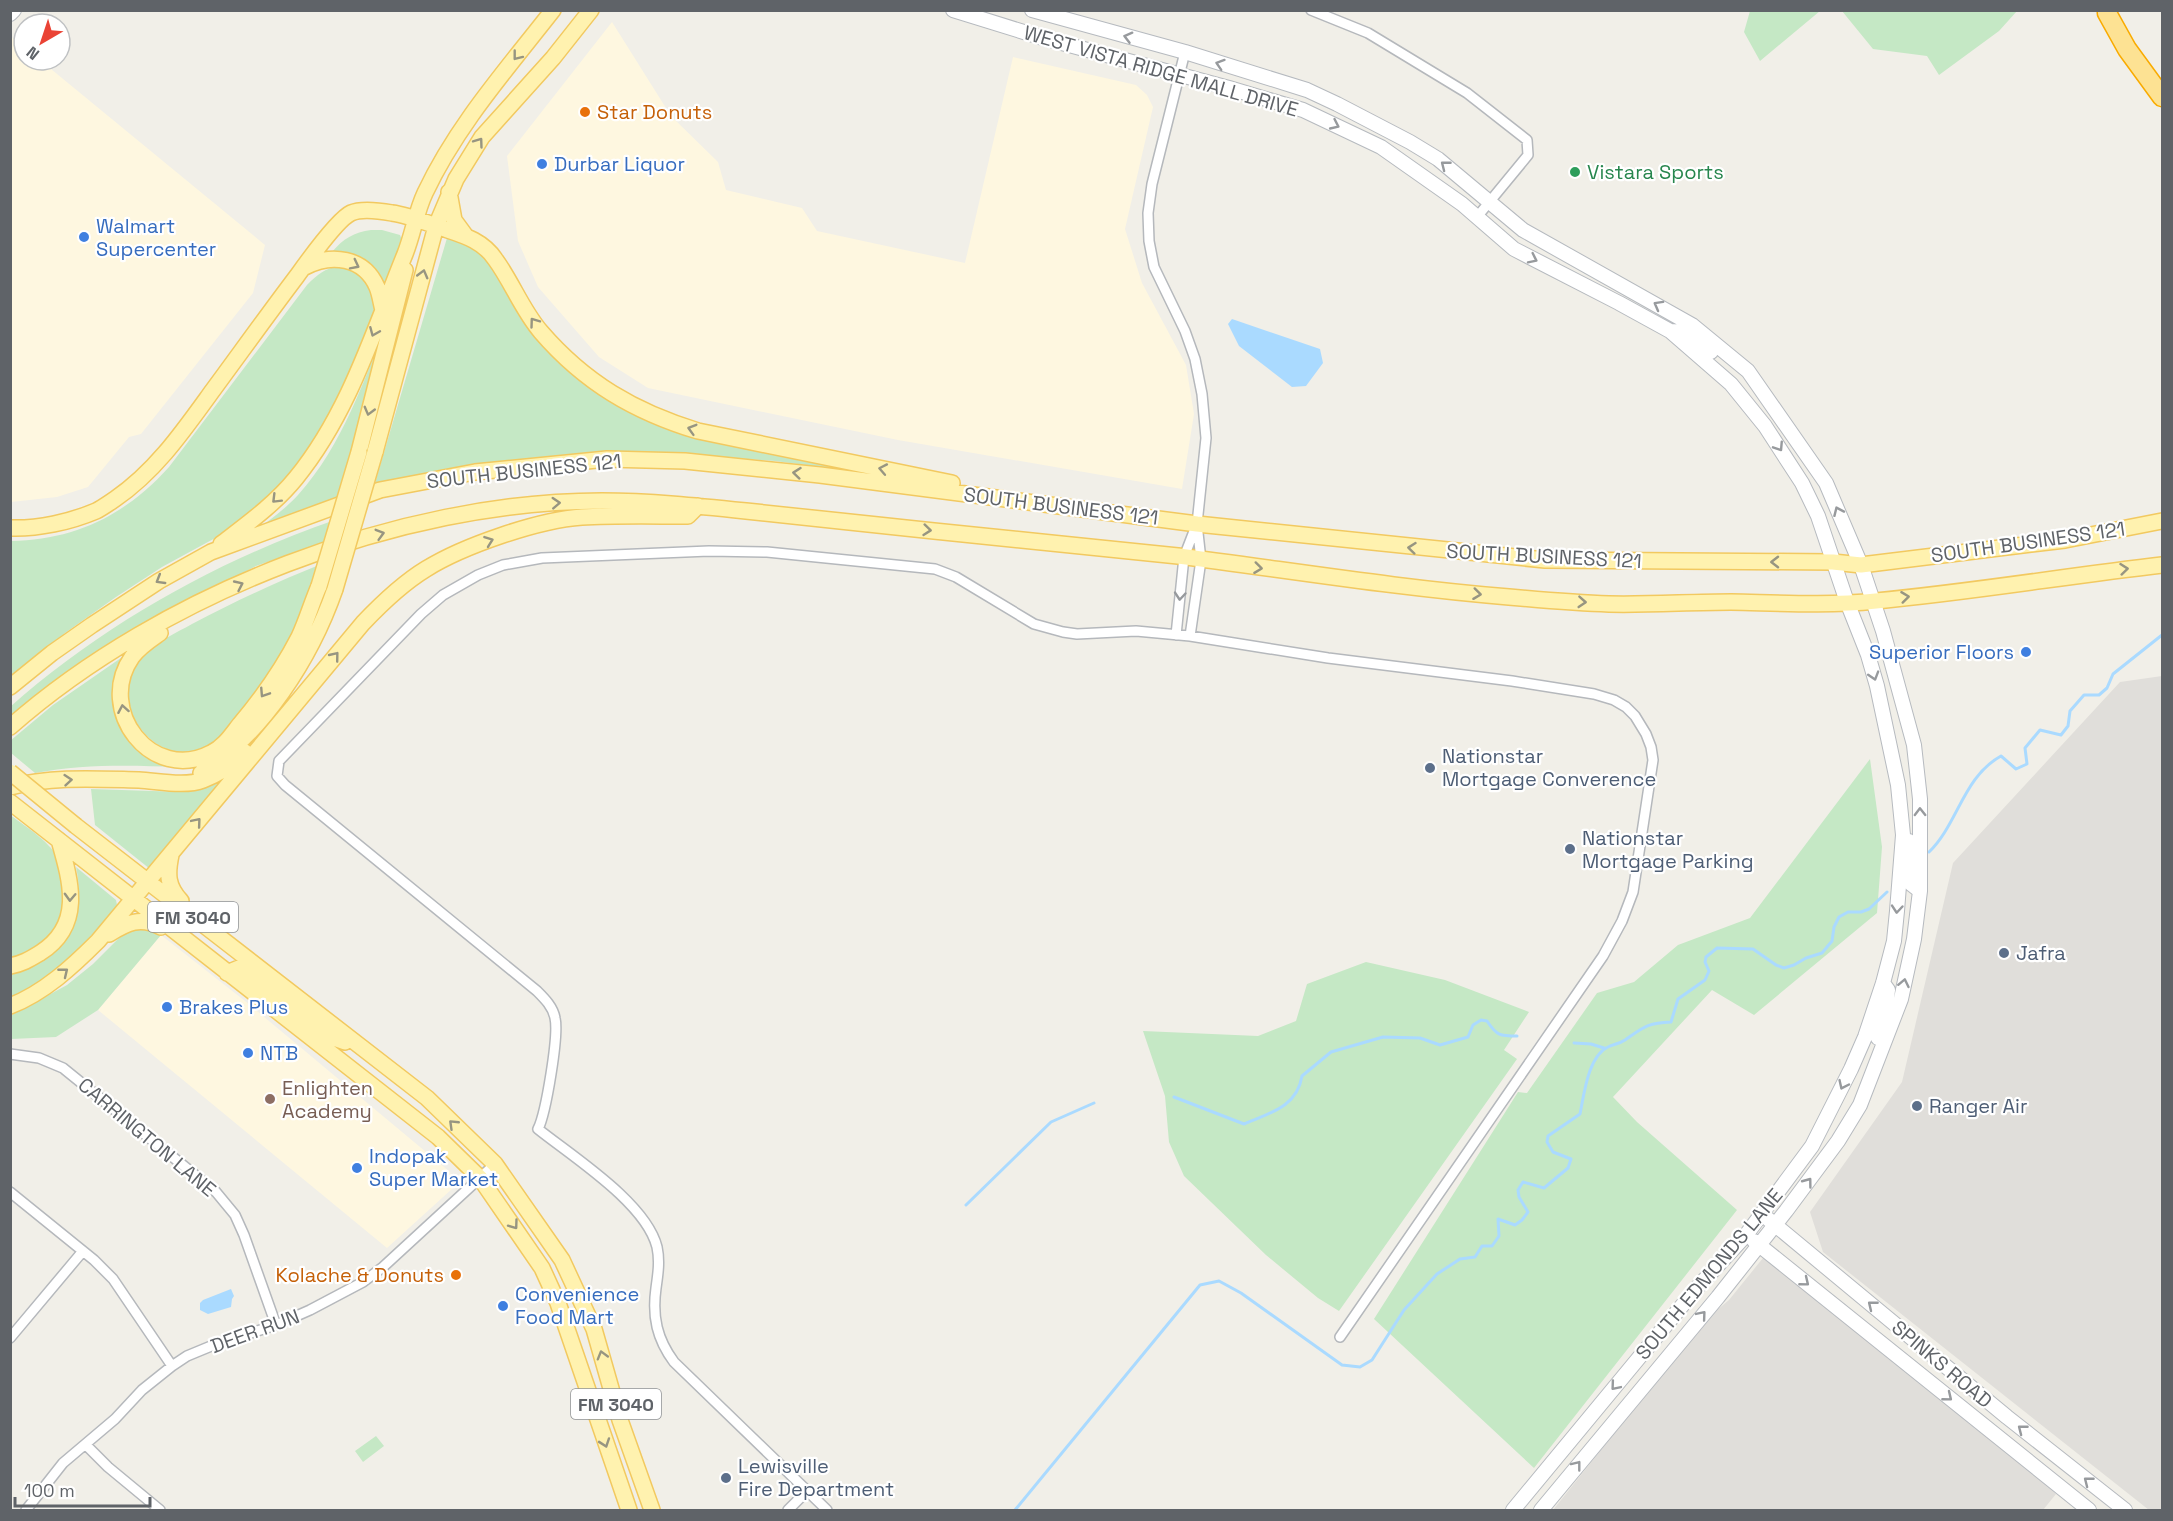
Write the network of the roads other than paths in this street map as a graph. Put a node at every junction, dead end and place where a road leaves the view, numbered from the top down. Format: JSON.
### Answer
{"nodes":[{"id":1,"x":14,"y":10,"type":"edge"},
{"id":2,"x":553,"y":10,"type":"edge"},
{"id":3,"x":953,"y":10,"type":"edge"},
{"id":4,"x":1032,"y":10,"type":"edge"},
{"id":5,"x":1311,"y":10,"type":"edge"},
{"id":6,"x":587,"y":12,"type":"edge"},
{"id":7,"x":2107,"y":12,"type":"edge"},
{"id":8,"x":10,"y":14,"type":"edge"},
{"id":9,"x":1185,"y":52,"type":"junction"},
{"id":10,"x":1180,"y":74,"type":"junction"},
{"id":11,"x":2163,"y":77,"type":"edge"},
{"id":12,"x":2163,"y":97,"type":"edge"},
{"id":13,"x":449,"y":192,"type":"junction"},
{"id":14,"x":423,"y":198,"type":"junction"},
{"id":15,"x":1490,"y":202,"type":"junction"},
{"id":16,"x":380,"y":212,"type":"junction"},
{"id":17,"x":1477,"y":217,"type":"junction"},
{"id":18,"x":416,"y":219,"type":"junction"},
{"id":19,"x":436,"y":226,"type":"junction"},
{"id":20,"x":465,"y":235,"type":"junction"},
{"id":21,"x":406,"y":252,"type":"junction"},
{"id":22,"x":302,"y":269,"type":"junction"},
{"id":23,"x":1569,"y":277,"type":"junction"},
{"id":24,"x":1628,"y":289,"type":"junction"},
{"id":25,"x":383,"y":310,"type":"junction"},
{"id":26,"x":1670,"y":331,"type":"junction"},
{"id":27,"x":1737,"y":362,"type":"junction"},
{"id":28,"x":1731,"y":384,"type":"junction"},
{"id":29,"x":1805,"y":453,"type":"junction"},
{"id":30,"x":698,"y":506,"type":"junction"},
{"id":31,"x":1063,"y":506,"type":"junction"},
{"id":32,"x":2163,"y":521,"type":"edge"},
{"id":33,"x":1197,"y":524,"type":"junction"},
{"id":34,"x":10,"y":528,"type":"edge"},
{"id":35,"x":212,"y":552,"type":"junction"},
{"id":36,"x":1184,"y":557,"type":"junction"},
{"id":37,"x":1201,"y":560,"type":"junction"},
{"id":38,"x":1833,"y":562,"type":"junction"},
{"id":39,"x":1861,"y":565,"type":"junction"},
{"id":40,"x":2163,"y":565,"type":"edge"},
{"id":41,"x":1874,"y":601,"type":"junction"},
{"id":42,"x":1847,"y":603,"type":"junction"},
{"id":43,"x":174,"y":616,"type":"junction"},
{"id":44,"x":1176,"y":635,"type":"junction"},
{"id":45,"x":1190,"y":636,"type":"junction"},
{"id":46,"x":311,"y":684,"type":"junction"},
{"id":47,"x":10,"y":687,"type":"edge"},
{"id":48,"x":10,"y":727,"type":"edge"},
{"id":49,"x":10,"y":772,"type":"edge"},
{"id":50,"x":185,"y":782,"type":"junction"},
{"id":51,"x":10,"y":787,"type":"edge"},
{"id":52,"x":10,"y":802,"type":"edge"},
{"id":53,"x":1903,"y":836,"type":"junction"},
{"id":54,"x":59,"y":840,"type":"junction"},
{"id":55,"x":172,"y":852,"type":"junction"},
{"id":56,"x":148,"y":881,"type":"junction"},
{"id":57,"x":1920,"y":891,"type":"junction"},
{"id":58,"x":133,"y":900,"type":"junction"},
{"id":59,"x":199,"y":921,"type":"junction"},
{"id":60,"x":99,"y":940,"type":"junction"},
{"id":61,"x":185,"y":940,"type":"junction"},
{"id":62,"x":10,"y":966,"type":"edge"},
{"id":63,"x":227,"y":973,"type":"junction"},
{"id":64,"x":1883,"y":983,"type":"junction"},
{"id":65,"x":10,"y":1006,"type":"edge"},
{"id":66,"x":360,"y":1047,"type":"junction"},
{"id":67,"x":1882,"y":1049,"type":"junction"},
{"id":68,"x":10,"y":1054,"type":"edge"},
{"id":69,"x":495,"y":1164,"type":"junction"},
{"id":70,"x":480,"y":1178,"type":"junction"},
{"id":71,"x":10,"y":1192,"type":"edge"},
{"id":72,"x":1762,"y":1214,"type":"junction"},
{"id":73,"x":1775,"y":1226,"type":"junction"},
{"id":74,"x":1746,"y":1235,"type":"junction"},
{"id":75,"x":1759,"y":1245,"type":"junction"},
{"id":76,"x":83,"y":1251,"type":"junction"},
{"id":77,"x":276,"y":1325,"type":"junction"},
{"id":78,"x":1340,"y":1337,"type":"dead end"},
{"id":79,"x":10,"y":1338,"type":"edge"},
{"id":80,"x":172,"y":1366,"type":"junction"},
{"id":81,"x":86,"y":1445,"type":"junction"},
{"id":82,"x":807,"y":1491,"type":"junction"},
{"id":83,"x":1527,"y":1493,"type":"junction"},
{"id":84,"x":26,"y":1510,"type":"edge"},
{"id":85,"x":160,"y":1510,"type":"edge"},
{"id":86,"x":629,"y":1510,"type":"edge"},
{"id":87,"x":652,"y":1510,"type":"edge"},
{"id":88,"x":788,"y":1510,"type":"edge"},
{"id":89,"x":827,"y":1510,"type":"edge"},
{"id":90,"x":1513,"y":1510,"type":"edge"},
{"id":91,"x":1540,"y":1510,"type":"edge"},
{"id":92,"x":2089,"y":1510,"type":"edge"},
{"id":93,"x":2126,"y":1510,"type":"edge"}],
"edges":[{"from":1,"to":8,"type":"main road"},
{"from":2,"to":14,"type":"main road","one_way":true},
{"from":3,"to":10,"type":"main road","name":"WEST VISTA RIDGE MALL DRIVE"},
{"from":9,"to":4,"type":"main road","name":"WEST VISTA RIDGE MALL DRIVE","one_way":true},
{"from":5,"to":15,"type":"street"},
{"from":13,"to":6,"type":"main road","one_way":true},
{"from":7,"to":11,"type":"highway"},
{"from":7,"to":12,"type":"highway"},
{"from":9,"to":10,"type":"street"},
{"from":15,"to":9,"type":"main road","name":"WEST VISTA RIDGE MALL DRIVE","one_way":true},
{"from":10,"to":17,"type":"main road","name":"WEST VISTA RIDGE MALL DRIVE","one_way":true},
{"from":10,"to":33,"type":"street"},
{"from":13,"to":19,"type":"main road"},
{"from":13,"to":20,"type":"main road"},
{"from":14,"to":16,"type":"main road"},
{"from":14,"to":18,"type":"main road"},
{"from":15,"to":17,"type":"street"},
{"from":15,"to":24,"type":"main road","name":"WEST VISTA RIDGE MALL DRIVE"},
{"from":16,"to":18,"type":"main road"},
{"from":16,"to":22,"type":"main road"},
{"from":17,"to":23,"type":"main road","name":"WEST VISTA RIDGE MALL DRIVE","one_way":true},
{"from":18,"to":19,"type":"main road"},
{"from":18,"to":21,"type":"main road"},
{"from":19,"to":20,"type":"main road"},
{"from":50,"to":19,"type":"main road","one_way":true,"bridge":true},
{"from":31,"to":20,"type":"main road","one_way":true},
{"from":21,"to":25,"type":"main road"},
{"from":21,"to":43,"type":"main road","one_way":true,"bridge":true},
{"from":22,"to":25,"type":"main road","one_way":true},
{"from":22,"to":34,"type":"main road"},
{"from":23,"to":24,"type":"main road"},
{"from":23,"to":26,"type":"main road","name":"WEST VISTA RIDGE MALL DRIVE"},
{"from":27,"to":24,"type":"main road","name":"WEST VISTA RIDGE MALL DRIVE","one_way":true},
{"from":25,"to":35,"type":"main road","one_way":true},
{"from":26,"to":27,"type":"main road"},
{"from":26,"to":28,"type":"main road","name":"WEST VISTA RIDGE MALL DRIVE"},
{"from":27,"to":29,"type":"main road","name":"WEST VISTA RIDGE MALL DRIVE"},
{"from":28,"to":29,"type":"main road"},
{"from":28,"to":38,"type":"main road","name":"WEST VISTA RIDGE MALL DRIVE","one_way":true},
{"from":39,"to":29,"type":"main road","name":"WEST VISTA RIDGE MALL DRIVE","one_way":true},
{"from":30,"to":36,"type":"main road","name":"SOUTH BUSINESS 121","one_way":true},
{"from":43,"to":30,"type":"main road","name":"SOUTH BUSINESS 121","one_way":true},
{"from":46,"to":30,"type":"main road","one_way":true},
{"from":31,"to":33,"type":"main road","name":"SOUTH BUSINESS 121"},
{"from":31,"to":35,"type":"main road","name":"SOUTH BUSINESS 121","one_way":true},
{"from":32,"to":39,"type":"main road","name":"SOUTH BUSINESS 121"},
{"from":33,"to":36,"type":"street"},
{"from":33,"to":37,"type":"street"},
{"from":38,"to":33,"type":"main road","name":"SOUTH BUSINESS 121","one_way":true},
{"from":35,"to":47,"type":"main road","name":"SOUTH BUSINESS 121","one_way":true},
{"from":36,"to":37,"type":"main road","name":"SOUTH BUSINESS 121"},
{"from":36,"to":44,"type":"street","one_way":true},
{"from":37,"to":42,"type":"main road","name":"SOUTH BUSINESS 121","one_way":true},
{"from":37,"to":45,"type":"street"},
{"from":38,"to":39,"type":"main road","name":"SOUTH BUSINESS 121"},
{"from":38,"to":42,"type":"main road","name":"SOUTH EDMONDS LANE"},
{"from":39,"to":41,"type":"main road","name":"SOUTH EDMONDS LANE"},
{"from":41,"to":40,"type":"main road","name":"SOUTH BUSINESS 121","one_way":true},
{"from":41,"to":42,"type":"main road","name":"SOUTH BUSINESS 121"},
{"from":57,"to":41,"type":"main road","name":"SOUTH EDMONDS LANE","one_way":true},
{"from":42,"to":53,"type":"main road","name":"SOUTH EDMONDS LANE","one_way":true},
{"from":43,"to":48,"type":"main road","name":"SOUTH BUSINESS 121"},
{"from":44,"to":45,"type":"street"},
{"from":44,"to":82,"type":"street"},
{"from":45,"to":78,"type":"street"},
{"from":46,"to":50,"type":"main road"},
{"from":55,"to":46,"type":"main road","one_way":true},
{"from":49,"to":56,"type":"main road","number":"FM 3040","bridge":true},
{"from":51,"to":50,"type":"main road","one_way":true},
{"from":52,"to":54,"type":"main road","number":"FM 3040"},
{"from":53,"to":57,"type":"main road"},
{"from":53,"to":64,"type":"main road","name":"SOUTH EDMONDS LANE","one_way":true},
{"from":54,"to":58,"type":"main road","number":"FM 3040"},
{"from":54,"to":62,"type":"main road","one_way":true},
{"from":55,"to":56,"type":"main road"},
{"from":55,"to":59,"type":"main road"},
{"from":56,"to":58,"type":"main road"},
{"from":56,"to":59,"type":"main road","number":"FM 3040"},
{"from":67,"to":57,"type":"main road","name":"SOUTH EDMONDS LANE","one_way":true},
{"from":58,"to":60,"type":"main road"},
{"from":58,"to":61,"type":"main road","number":"FM 3040"},
{"from":59,"to":66,"type":"main road","number":"FM 3040"},
{"from":60,"to":61,"type":"main road"},
{"from":65,"to":60,"type":"main road","one_way":true},
{"from":61,"to":63,"type":"main road","number":"FM 3040"},
{"from":63,"to":66,"type":"main road"},
{"from":63,"to":70,"type":"main road","number":"FM 3040"},
{"from":64,"to":67,"type":"main road"},
{"from":64,"to":72,"type":"main road","name":"SOUTH EDMONDS LANE","one_way":true},
{"from":69,"to":66,"type":"main road","number":"FM 3040","one_way":true},
{"from":73,"to":67,"type":"main road","name":"SOUTH EDMONDS LANE","one_way":true},
{"from":68,"to":77,"type":"street","name":"CARRINGTON LANE"},
{"from":69,"to":70,"type":"street","name":"DEER RUN"},
{"from":87,"to":69,"type":"main road","number":"FM 3040","one_way":true},
{"from":70,"to":77,"type":"street","name":"DEER RUN"},
{"from":70,"to":86,"type":"main road","number":"FM 3040","one_way":true},
{"from":71,"to":76,"type":"street"},
{"from":72,"to":73,"type":"main road","name":"SPINKS ROAD"},
{"from":72,"to":74,"type":"main road","name":"SOUTH EDMONDS LANE"},
{"from":73,"to":75,"type":"main road","name":"SOUTH EDMONDS LANE"},
{"from":93,"to":73,"type":"main road","name":"SPINKS ROAD","one_way":true},
{"from":74,"to":75,"type":"main road","name":"SPINKS ROAD"},
{"from":74,"to":83,"type":"main road","name":"SOUTH EDMONDS LANE","one_way":true},
{"from":91,"to":75,"type":"main road","name":"SOUTH EDMONDS LANE","one_way":true},
{"from":75,"to":92,"type":"main road","name":"SPINKS ROAD","one_way":true},
{"from":76,"to":79,"type":"street"},
{"from":76,"to":80,"type":"street"},
{"from":77,"to":80,"type":"street","name":"DEER RUN"},
{"from":80,"to":81,"type":"street","name":"DEER RUN"},
{"from":81,"to":84,"type":"street","name":"DEER RUN"},
{"from":81,"to":85,"type":"street"},
{"from":82,"to":88,"type":"street"},
{"from":82,"to":89,"type":"street"},
{"from":83,"to":90,"type":"main road","name":"SOUTH EDMONDS LANE"},
{"from":83,"to":91,"type":"main road"}]}
